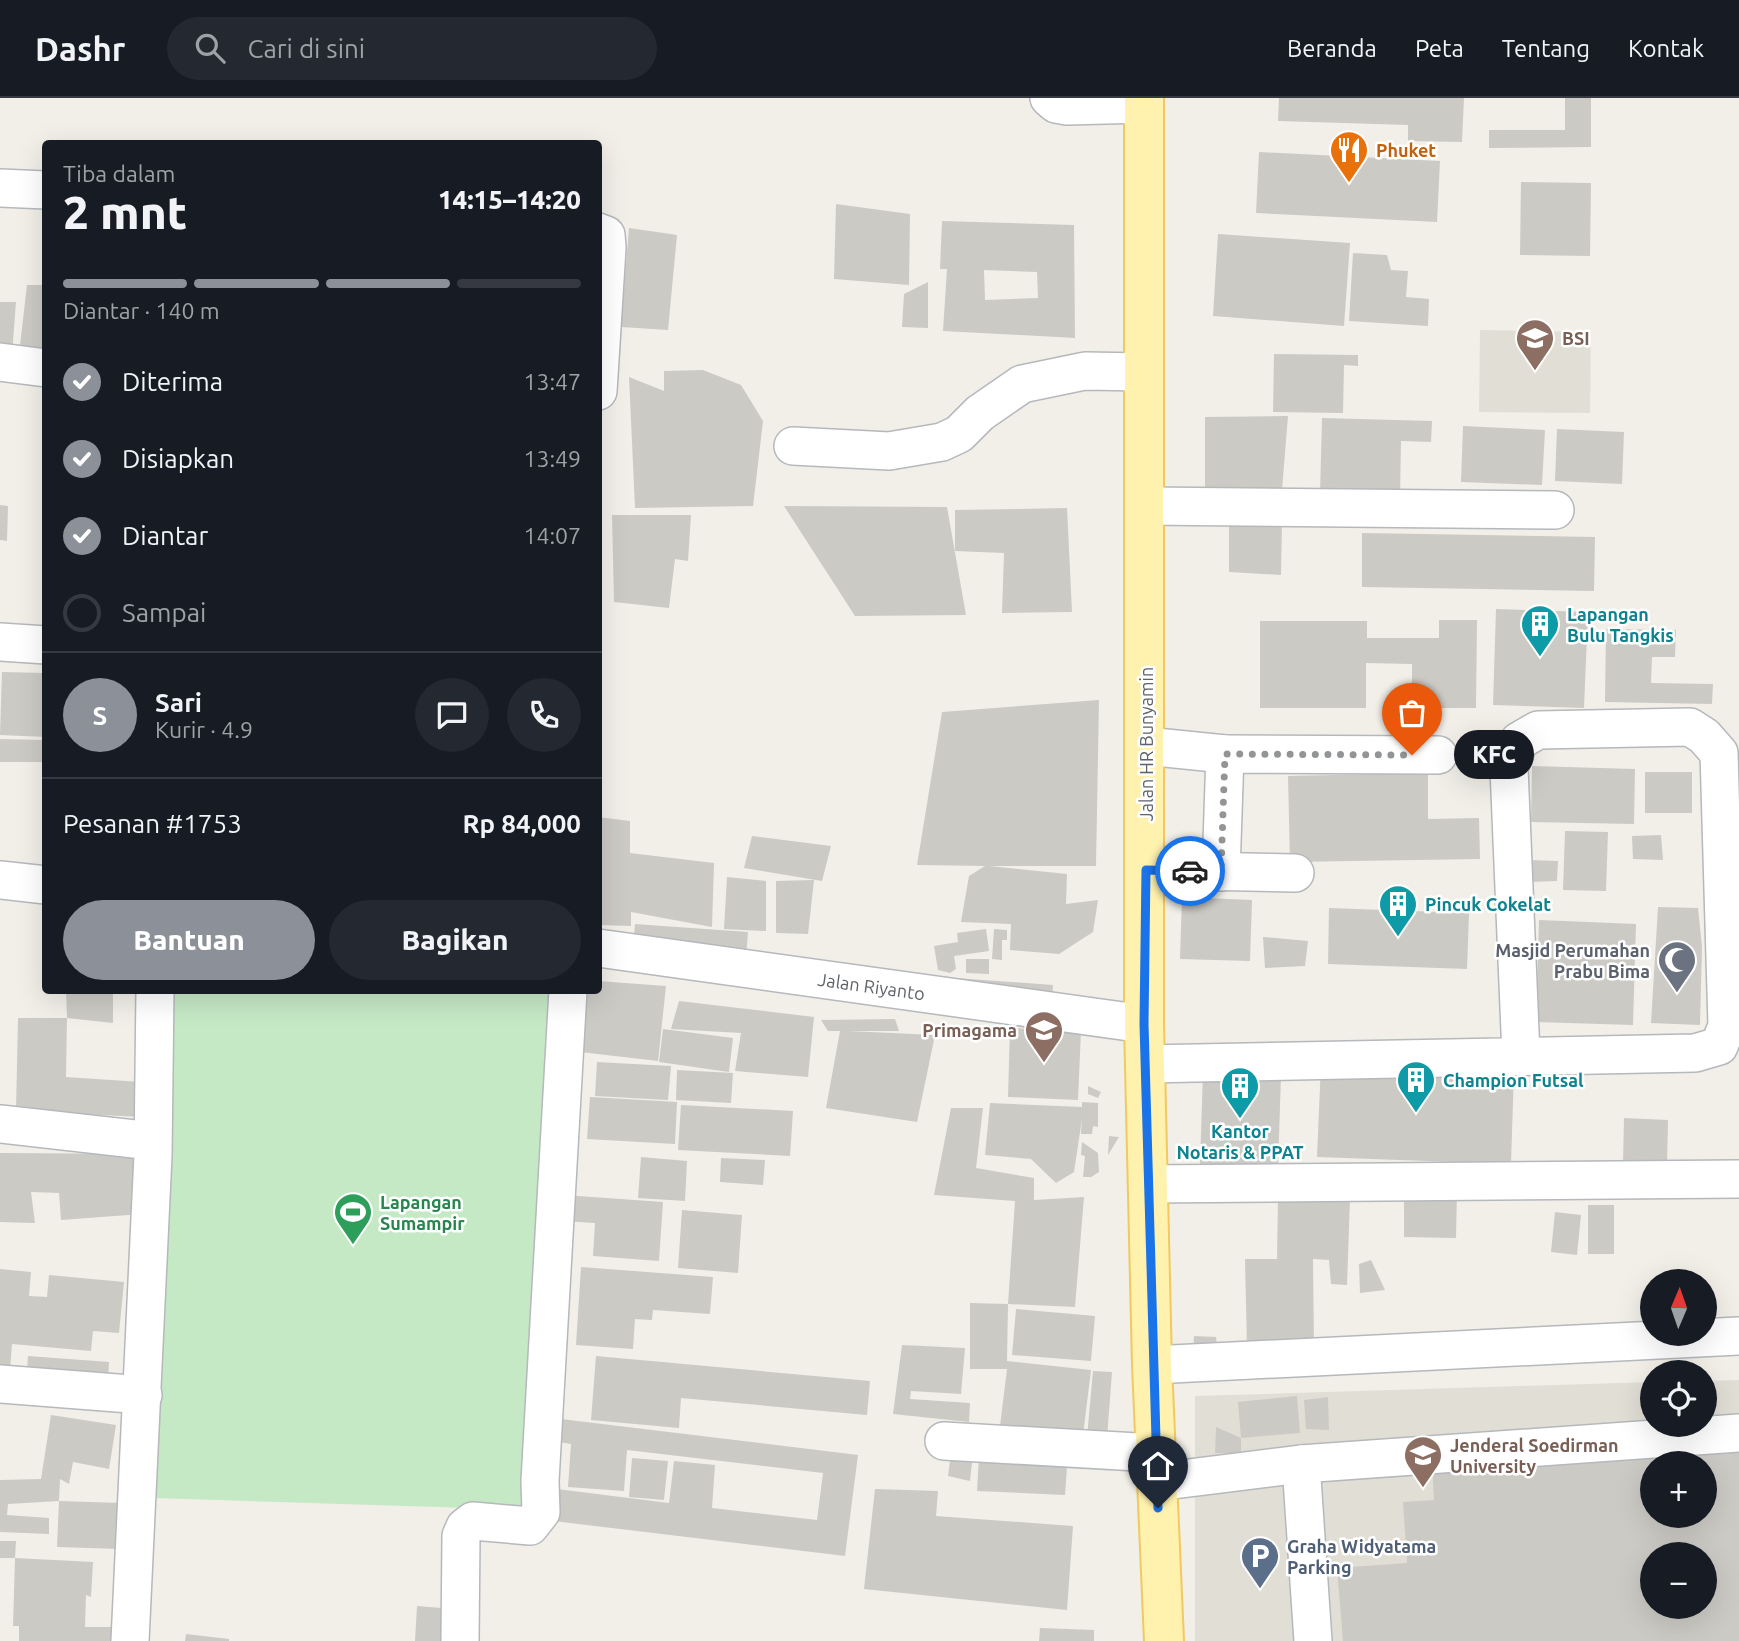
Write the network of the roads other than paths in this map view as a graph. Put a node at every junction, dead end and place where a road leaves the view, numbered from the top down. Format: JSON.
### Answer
{"nodes":[{"id":1,"x":1049,"y":98,"type":"edge"},
{"id":2,"x":1144,"y":101,"type":"edge"},
{"id":3,"x":0,"y":188,"type":"edge"},
{"id":4,"x":42,"y":190,"type":"edge"},
{"id":5,"x":602,"y":234,"type":"edge"},
{"id":6,"x":602,"y":327,"type":"edge"},
{"id":7,"x":0,"y":362,"type":"edge"},
{"id":8,"x":42,"y":367,"type":"edge"},
{"id":9,"x":1144,"y":372,"type":"junction"},
{"id":10,"x":793,"y":446,"type":"dead end"},
{"id":11,"x":1145,"y":506,"type":"junction"},
{"id":12,"x":1555,"y":510,"type":"dead end"},
{"id":13,"x":0,"y":642,"type":"edge"},
{"id":14,"x":42,"y":645,"type":"edge"},
{"id":15,"x":1146,"y":746,"type":"junction"},
{"id":16,"x":1225,"y":754,"type":"junction"},
{"id":17,"x":1438,"y":755,"type":"dead end"},
{"id":18,"x":1146,"y":870,"type":"junction"},
{"id":19,"x":1221,"y":872,"type":"junction"},
{"id":20,"x":1295,"y":873,"type":"dead end"},
{"id":21,"x":0,"y":880,"type":"edge"},
{"id":22,"x":42,"y":885,"type":"edge"},
{"id":23,"x":602,"y":949,"type":"edge"},
{"id":24,"x":155,"y":994,"type":"edge"},
{"id":25,"x":568,"y":994,"type":"edge"},
{"id":26,"x":1144,"y":1024,"type":"junction"},
{"id":27,"x":1521,"y":1055,"type":"junction"},
{"id":28,"x":1145,"y":1064,"type":"junction"},
{"id":29,"x":0,"y":1124,"type":"edge"},
{"id":30,"x":152,"y":1141,"type":"junction"},
{"id":31,"x":1739,"y":1179,"type":"edge"},
{"id":32,"x":1148,"y":1184,"type":"junction"},
{"id":33,"x":1739,"y":1336,"type":"edge"},
{"id":34,"x":1152,"y":1365,"type":"junction"},
{"id":35,"x":0,"y":1384,"type":"edge"},
{"id":36,"x":143,"y":1395,"type":"junction"},
{"id":37,"x":1739,"y":1433,"type":"edge"},
{"id":38,"x":944,"y":1441,"type":"dead end"},
{"id":39,"x":1301,"y":1464,"type":"junction"},
{"id":40,"x":1156,"y":1467,"type":"junction"},
{"id":41,"x":130,"y":1641,"type":"edge"},
{"id":42,"x":460,"y":1641,"type":"edge"},
{"id":43,"x":1164,"y":1641,"type":"edge"},
{"id":44,"x":1313,"y":1641,"type":"edge"}],
"edges":[{"from":1,"to":2,"type":"street"},
{"from":2,"to":9,"type":"main road","name":"Jalan HR Bunyamin"},
{"from":3,"to":4,"type":"street"},
{"from":5,"to":6,"type":"street"},
{"from":7,"to":8,"type":"street"},
{"from":9,"to":10,"type":"street"},
{"from":9,"to":11,"type":"main road","name":"Jalan HR Bunyamin"},
{"from":11,"to":12,"type":"street"},
{"from":11,"to":15,"type":"main road","name":"Jalan HR Bunyamin"},
{"from":13,"to":14,"type":"street"},
{"from":15,"to":16,"type":"street"},
{"from":15,"to":18,"type":"main road","name":"Jalan HR Bunyamin"},
{"from":16,"to":17,"type":"street"},
{"from":16,"to":19,"type":"street"},
{"from":18,"to":19,"type":"street"},
{"from":18,"to":26,"type":"main road","name":"Jalan HR Bunyamin"},
{"from":19,"to":20,"type":"street"},
{"from":21,"to":22,"type":"street"},
{"from":23,"to":26,"type":"street","name":"Jalan Riyanto"},
{"from":24,"to":30,"type":"street"},
{"from":25,"to":42,"type":"street"},
{"from":26,"to":28,"type":"main road","name":"Jalan HR Bunyamin"},
{"from":27,"to":27,"type":"street"},
{"from":27,"to":28,"type":"street"},
{"from":28,"to":32,"type":"main road","name":"Jalan HR Bunyamin"},
{"from":29,"to":30,"type":"street"},
{"from":30,"to":36,"type":"street"},
{"from":31,"to":32,"type":"street"},
{"from":32,"to":34,"type":"main road","name":"Jalan HR Bunyamin"},
{"from":33,"to":34,"type":"street"},
{"from":34,"to":40,"type":"main road","name":"Jalan HR Bunyamin"},
{"from":35,"to":36,"type":"street"},
{"from":36,"to":41,"type":"street"},
{"from":37,"to":39,"type":"street"},
{"from":38,"to":40,"type":"street"},
{"from":39,"to":40,"type":"street"},
{"from":39,"to":44,"type":"street"},
{"from":40,"to":43,"type":"main road","name":"Jalan HR Bunyamin"}]}
